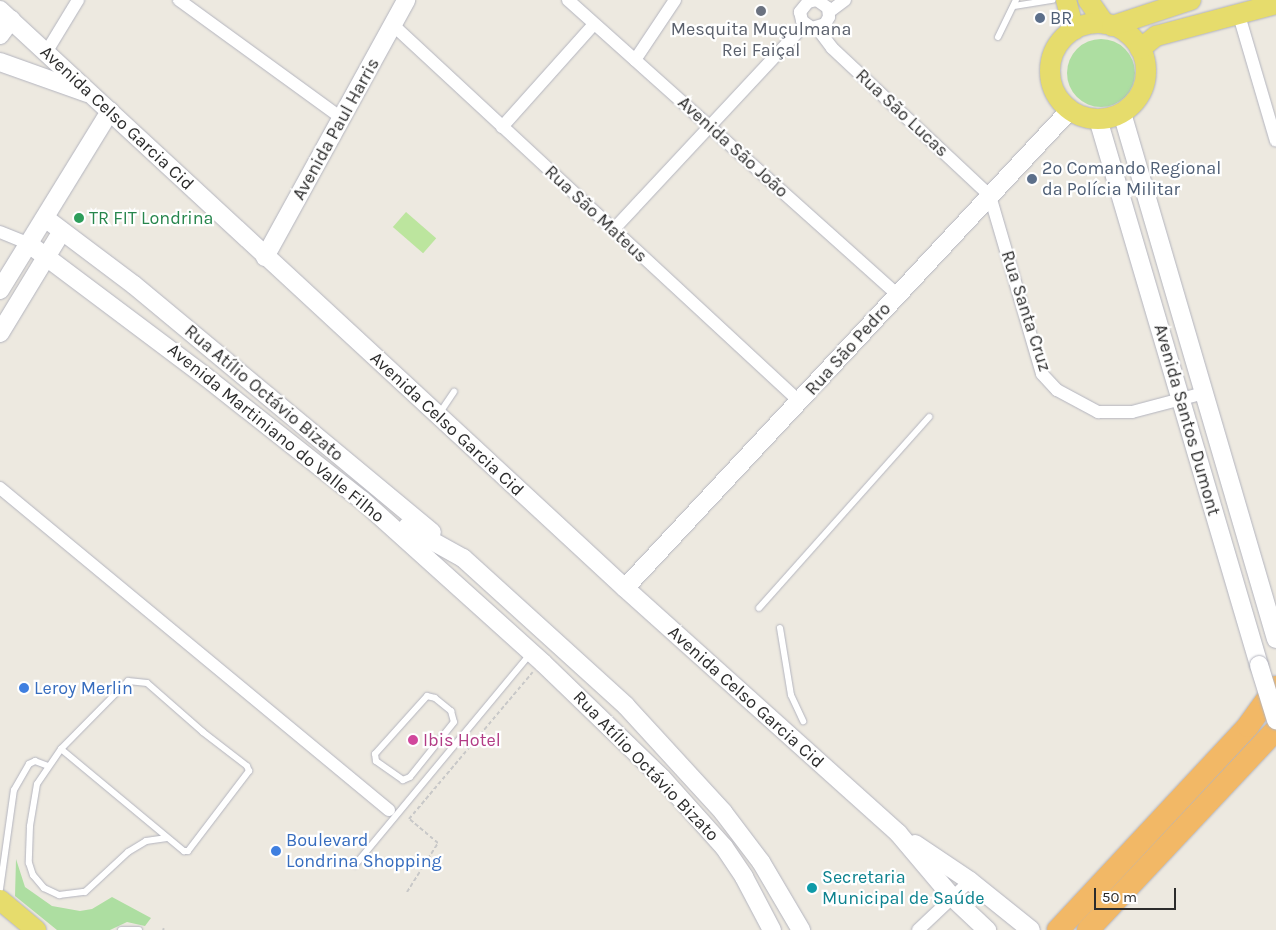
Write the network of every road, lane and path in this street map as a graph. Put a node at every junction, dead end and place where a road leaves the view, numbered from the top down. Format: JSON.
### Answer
{"nodes":[{"id":1,"x":78,"y":0,"type":"edge"},
{"id":2,"x":568,"y":0,"type":"edge"},
{"id":3,"x":675,"y":0,"type":"edge"},
{"id":4,"x":812,"y":0,"type":"edge"},
{"id":5,"x":817,"y":0,"type":"edge"},
{"id":6,"x":845,"y":0,"type":"edge"},
{"id":7,"x":1053,"y":0,"type":"edge"},
{"id":8,"x":1066,"y":0,"type":"edge"},
{"id":9,"x":1088,"y":0,"type":"edge"},
{"id":10,"x":1191,"y":0,"type":"edge"},
{"id":11,"x":186,"y":2,"type":"edge"},
{"id":12,"x":402,"y":2,"type":"edge"},
{"id":13,"x":1015,"y":3,"type":"edge"},
{"id":14,"x":1276,"y":4,"type":"edge"},
{"id":15,"x":829,"y":12,"type":"junction"},
{"id":16,"x":1238,"y":12,"type":"junction"},
{"id":17,"x":5,"y":15,"type":"edge"},
{"id":18,"x":594,"y":24,"type":"junction"},
{"id":19,"x":393,"y":25,"type":"junction"},
{"id":20,"x":1108,"y":25,"type":"junction"},
{"id":21,"x":811,"y":26,"type":"junction"},
{"id":22,"x":1074,"y":30,"type":"junction"},
{"id":23,"x":0,"y":35,"type":"edge"},
{"id":24,"x":998,"y":36,"type":"dead end"},
{"id":25,"x":1140,"y":49,"type":"junction"},
{"id":26,"x":47,"y":51,"type":"junction"},
{"id":27,"x":635,"y":60,"type":"junction"},
{"id":28,"x":0,"y":62,"type":"edge"},
{"id":29,"x":26,"y":70,"type":"junction"},
{"id":30,"x":96,"y":97,"type":"junction"},
{"id":31,"x":1070,"y":110,"type":"junction"},
{"id":32,"x":110,"y":112,"type":"junction"},
{"id":33,"x":1122,"y":113,"type":"junction"},
{"id":34,"x":340,"y":117,"type":"junction"},
{"id":35,"x":1098,"y":119,"type":"junction"},
{"id":36,"x":708,"y":124,"type":"junction"},
{"id":37,"x":502,"y":127,"type":"junction"},
{"id":38,"x":1276,"y":142,"type":"edge"},
{"id":39,"x":990,"y":196,"type":"junction"},
{"id":40,"x":45,"y":218,"type":"junction"},
{"id":41,"x":614,"y":229,"type":"junction"},
{"id":42,"x":62,"y":231,"type":"junction"},
{"id":43,"x":0,"y":232,"type":"edge"},
{"id":44,"x":28,"y":244,"type":"junction"},
{"id":45,"x":48,"y":256,"type":"junction"},
{"id":46,"x":265,"y":257,"type":"junction"},
{"id":47,"x":0,"y":290,"type":"edge"},
{"id":48,"x":897,"y":294,"type":"junction"},
{"id":49,"x":0,"y":333,"type":"edge"},
{"id":50,"x":454,"y":392,"type":"dead end"},
{"id":51,"x":1204,"y":393,"type":"junction"},
{"id":52,"x":1181,"y":400,"type":"junction"},
{"id":53,"x":800,"y":402,"type":"junction"},
{"id":54,"x":438,"y":415,"type":"junction"},
{"id":55,"x":930,"y":417,"type":"dead end"},
{"id":56,"x":0,"y":488,"type":"edge"},
{"id":57,"x":362,"y":500,"type":"junction"},
{"id":58,"x":463,"y":558,"type":"junction"},
{"id":59,"x":625,"y":588,"type":"junction"},
{"id":60,"x":760,"y":608,"type":"dead end"},
{"id":61,"x":496,"y":622,"type":"joint"},
{"id":62,"x":780,"y":628,"type":"dead end"},
{"id":63,"x":1276,"y":639,"type":"edge"},
{"id":64,"x":536,"y":657,"type":"junction"},
{"id":65,"x":1276,"y":687,"type":"edge"},
{"id":66,"x":435,"y":698,"type":"joint"},
{"id":67,"x":1276,"y":720,"type":"edge"},
{"id":68,"x":803,"y":721,"type":"dead end"},
{"id":69,"x":1276,"y":730,"type":"edge"},
{"id":70,"x":61,"y":749,"type":"junction"},
{"id":71,"x":48,"y":766,"type":"junction"},
{"id":72,"x":389,"y":810,"type":"dead end"},
{"id":73,"x":898,"y":833,"type":"junction"},
{"id":74,"x":167,"y":838,"type":"junction"},
{"id":75,"x":355,"y":865,"type":"dead end"},
{"id":76,"x":970,"y":881,"type":"junction"},
{"id":77,"x":0,"y":888,"type":"edge"},
{"id":78,"x":407,"y":892,"type":"dead end"},
{"id":79,"x":952,"y":898,"type":"junction"},
{"id":80,"x":0,"y":900,"type":"edge"},
{"id":81,"x":1021,"y":921,"type":"edge"},
{"id":82,"x":36,"y":930,"type":"edge"},
{"id":83,"x":121,"y":930,"type":"edge"},
{"id":84,"x":139,"y":930,"type":"edge"},
{"id":85,"x":772,"y":930,"type":"edge"},
{"id":86,"x":801,"y":930,"type":"edge"},
{"id":87,"x":918,"y":930,"type":"edge"},
{"id":88,"x":987,"y":930,"type":"edge"},
{"id":89,"x":1058,"y":930,"type":"edge"},
{"id":90,"x":1088,"y":930,"type":"edge"}],
"edges":[{"from":1,"to":26,"type":"street"},
{"from":2,"to":18,"type":"street","name":"Avenida São João"},
{"from":3,"to":27,"type":"street"},
{"from":4,"to":5,"type":"street"},
{"from":4,"to":21,"type":"street"},
{"from":5,"to":15,"type":"street"},
{"from":6,"to":15,"type":"street"},
{"from":7,"to":13,"type":"lane"},
{"from":8,"to":22,"type":"main road"},
{"from":9,"to":20,"type":"main road"},
{"from":10,"to":20,"type":"main road"},
{"from":11,"to":34,"type":"street"},
{"from":12,"to":19,"type":"street","name":"Avenida Paul Harris"},
{"from":13,"to":24,"type":"lane"},
{"from":14,"to":16,"type":"main road"},
{"from":15,"to":21,"type":"street"},
{"from":16,"to":25,"type":"main road"},
{"from":16,"to":38,"type":"street"},
{"from":17,"to":23,"type":"street"},
{"from":17,"to":26,"type":"street","name":"Avenida Celso Garcia Cid"},
{"from":18,"to":27,"type":"street","name":"Avenida São João"},
{"from":18,"to":37,"type":"street"},
{"from":19,"to":34,"type":"street","name":"Avenida Paul Harris"},
{"from":19,"to":37,"type":"street","name":"Rua São Mateus"},
{"from":20,"to":22,"type":"main road"},
{"from":20,"to":25,"type":"main road"},
{"from":21,"to":36,"type":"street"},
{"from":21,"to":39,"type":"street","name":"Rua São Lucas"},
{"from":22,"to":31,"type":"main road"},
{"from":25,"to":33,"type":"main road"},
{"from":26,"to":29,"type":"street"},
{"from":26,"to":30,"type":"street","name":"Avenida Celso Garcia Cid"},
{"from":27,"to":36,"type":"street","name":"Avenida São João"},
{"from":28,"to":29,"type":"street"},
{"from":29,"to":30,"type":"street"},
{"from":30,"to":32,"type":"street","name":"Avenida Celso Garcia Cid"},
{"from":31,"to":35,"type":"main road"},
{"from":31,"to":39,"type":"street","name":"Rua São Pedro"},
{"from":32,"to":40,"type":"street"},
{"from":32,"to":46,"type":"street","name":"Avenida Celso Garcia Cid"},
{"from":33,"to":35,"type":"main road"},
{"from":33,"to":51,"type":"street","name":"Avenida Santos Dumont"},
{"from":34,"to":46,"type":"street","name":"Avenida Paul Harris"},
{"from":35,"to":52,"type":"street","name":"Avenida Santos Dumont"},
{"from":36,"to":41,"type":"street"},
{"from":36,"to":48,"type":"street","name":"Avenida São João"},
{"from":37,"to":41,"type":"street","name":"Rua São Mateus"},
{"from":39,"to":48,"type":"street","name":"Rua São Pedro"},
{"from":39,"to":52,"type":"street","name":"Rua Santa Cruz"},
{"from":40,"to":42,"type":"street","name":"Rua Atílio Octávio Bizato"},
{"from":40,"to":44,"type":"street"},
{"from":41,"to":53,"type":"street","name":"Rua São Mateus"},
{"from":42,"to":45,"type":"street"},
{"from":42,"to":58,"type":"street","name":"Rua Atílio Octávio Bizato"},
{"from":43,"to":44,"type":"street"},
{"from":44,"to":45,"type":"street","name":"Avenida Martiniano do Valle Filho"},
{"from":44,"to":47,"type":"street"},
{"from":45,"to":49,"type":"street"},
{"from":45,"to":57,"type":"street","name":"Avenida Martiniano do Valle Filho"},
{"from":46,"to":54,"type":"street","name":"Avenida Celso Garcia Cid"},
{"from":48,"to":53,"type":"street","name":"Rua São Pedro"},
{"from":50,"to":54,"type":"lane"},
{"from":51,"to":52,"type":"street","name":"Rua Santa Cruz"},
{"from":51,"to":63,"type":"street","name":"Avenida Santos Dumont"},
{"from":52,"to":67,"type":"street","name":"Avenida Santos Dumont","bridge":true},
{"from":53,"to":59,"type":"street","name":"Rua São Pedro"},
{"from":54,"to":59,"type":"street","name":"Avenida Celso Garcia Cid"},
{"from":55,"to":60,"type":"lane"},
{"from":56,"to":72,"type":"street"},
{"from":57,"to":58,"type":"street"},
{"from":57,"to":61,"type":"street","name":"Avenida Martiniano do Valle Filho"},
{"from":58,"to":86,"type":"street"},
{"from":59,"to":73,"type":"street","name":"Avenida Celso Garcia Cid"},
{"from":61,"to":64,"type":"street","name":"Rua Atílio Octávio Bizato"},
{"from":62,"to":68,"type":"lane"},
{"from":64,"to":75,"type":"lane"},
{"from":64,"to":78,"type":"path"},
{"from":64,"to":85,"type":"street","name":"Rua Atílio Octávio Bizato"},
{"from":65,"to":89,"type":"highway"},
{"from":66,"to":66,"type":"lane"},
{"from":69,"to":90,"type":"highway"},
{"from":70,"to":71,"type":"lane"},
{"from":70,"to":74,"type":"lane"},
{"from":70,"to":74,"type":"lane"},
{"from":71,"to":74,"type":"lane"},
{"from":71,"to":77,"type":"lane"},
{"from":73,"to":76,"type":"street","name":"Avenida Celso Garcia Cid"},
{"from":73,"to":79,"type":"street","name":"Avenida Celso Garcia Cid"},
{"from":76,"to":79,"type":"street"},
{"from":76,"to":81,"type":"street","name":"Avenida Celso Garcia Cid"},
{"from":79,"to":87,"type":"street"},
{"from":79,"to":88,"type":"street","name":"Avenida Celso Garcia Cid"},
{"from":80,"to":82,"type":"main road"},
{"from":81,"to":88,"type":"street"},
{"from":83,"to":84,"type":"lane"}]}
